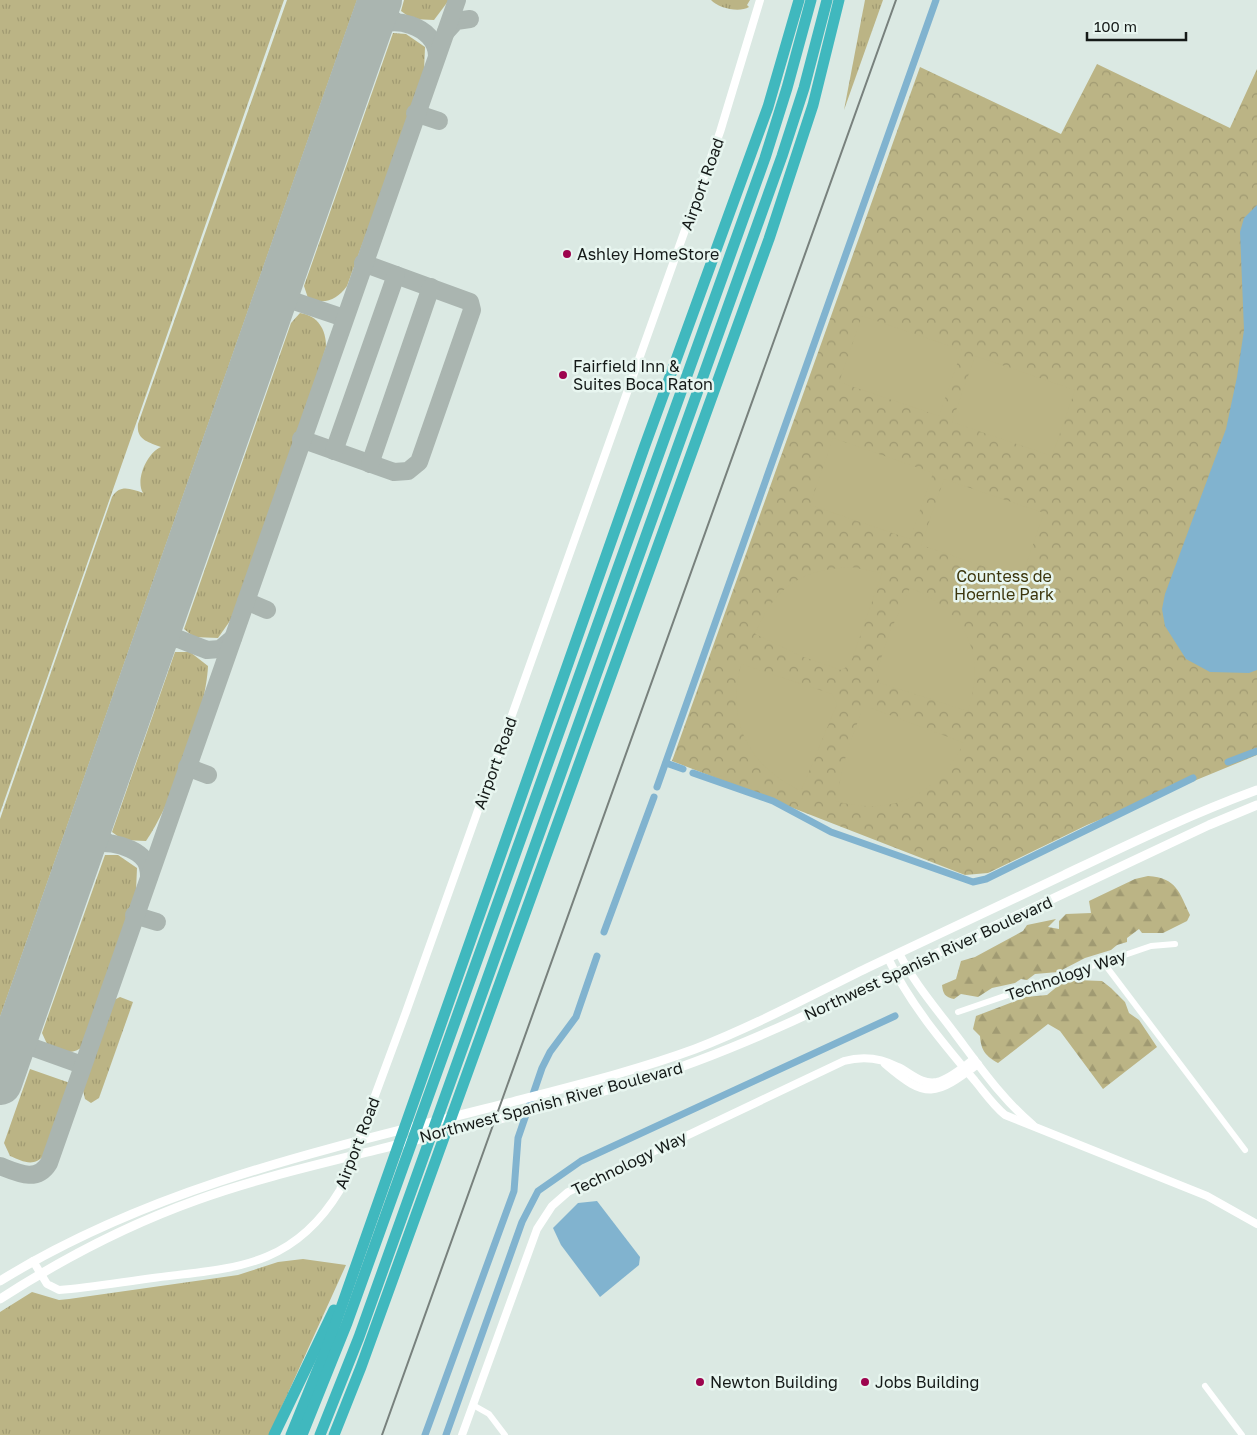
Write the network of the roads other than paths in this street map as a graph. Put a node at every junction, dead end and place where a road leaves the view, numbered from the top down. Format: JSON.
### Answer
{"nodes":[{"id":1,"x":760,"y":0,"type":"edge"},
{"id":2,"x":799,"y":0,"type":"edge"},
{"id":3,"x":811,"y":0,"type":"edge"},
{"id":4,"x":827,"y":0,"type":"edge"},
{"id":5,"x":839,"y":0,"type":"edge"},
{"id":6,"x":644,"y":448,"type":"junction"},
{"id":7,"x":621,"y":560,"type":"junction"},
{"id":8,"x":624,"y":644,"type":"junction"},
{"id":9,"x":577,"y":727,"type":"junction"},
{"id":10,"x":1257,"y":790,"type":"edge"},
{"id":11,"x":1230,"y":800,"type":"junction"},
{"id":12,"x":1220,"y":804,"type":"junction"},
{"id":13,"x":1257,"y":805,"type":"edge"},
{"id":14,"x":1236,"y":813,"type":"junction"},
{"id":15,"x":1226,"y":818,"type":"junction"},
{"id":16,"x":1175,"y":944,"type":"dead end"},
{"id":17,"x":899,"y":953,"type":"junction"},
{"id":18,"x":888,"y":958,"type":"junction"},
{"id":19,"x":1103,"y":962,"type":"junction"},
{"id":20,"x":907,"y":968,"type":"junction"},
{"id":21,"x":895,"y":973,"type":"junction"},
{"id":22,"x":958,"y":1012,"type":"dead end"},
{"id":23,"x":976,"y":1062,"type":"junction"},
{"id":24,"x":965,"y":1070,"type":"junction"},
{"id":25,"x":1040,"y":1131,"type":"junction"},
{"id":26,"x":1245,"y":1150,"type":"dead end"},
{"id":27,"x":1257,"y":1224,"type":"edge"},
{"id":28,"x":33,"y":1261,"type":"junction"},
{"id":29,"x":40,"y":1274,"type":"junction"},
{"id":30,"x":352,"y":1275,"type":"junction"},
{"id":31,"x":0,"y":1281,"type":"edge"},
{"id":32,"x":0,"y":1299,"type":"edge"},
{"id":33,"x":1205,"y":1386,"type":"dead end"},
{"id":34,"x":473,"y":1405,"type":"junction"},
{"id":35,"x":274,"y":1435,"type":"edge"},
{"id":36,"x":291,"y":1435,"type":"edge"},
{"id":37,"x":302,"y":1435,"type":"edge"},
{"id":38,"x":320,"y":1435,"type":"edge"},
{"id":39,"x":334,"y":1435,"type":"edge"},
{"id":40,"x":462,"y":1435,"type":"edge"},
{"id":41,"x":505,"y":1435,"type":"edge"},
{"id":42,"x":1242,"y":1435,"type":"edge"}],
"edges":[{"from":1,"to":29,"type":"street","name":"Airport Road"},
{"from":2,"to":6,"type":"highway"},
{"from":3,"to":7,"type":"highway"},
{"from":4,"to":9,"type":"highway"},
{"from":5,"to":8,"type":"highway"},
{"from":6,"to":7,"type":"highway"},
{"from":6,"to":30,"type":"highway"},
{"from":7,"to":37,"type":"highway"},
{"from":8,"to":9,"type":"highway"},
{"from":8,"to":39,"type":"highway"},
{"from":9,"to":38,"type":"highway"},
{"from":10,"to":11,"type":"main road","name":"Northwest Spanish River Boulevard"},
{"from":11,"to":12,"type":"main road","name":"Northwest Spanish River Boulevard"},
{"from":11,"to":14,"type":"main road"},
{"from":12,"to":15,"type":"main road"},
{"from":12,"to":17,"type":"main road","name":"Northwest Spanish River Boulevard"},
{"from":13,"to":14,"type":"main road","name":"Northwest Spanish River Boulevard"},
{"from":14,"to":15,"type":"main road","name":"Northwest Spanish River Boulevard"},
{"from":15,"to":20,"type":"main road","name":"Northwest Spanish River Boulevard"},
{"from":16,"to":19,"type":"street","name":"Technology Way"},
{"from":17,"to":18,"type":"main road","name":"Northwest Spanish River Boulevard"},
{"from":17,"to":20,"type":"street"},
{"from":18,"to":21,"type":"street"},
{"from":18,"to":28,"type":"main road","name":"Northwest Spanish River Boulevard"},
{"from":19,"to":22,"type":"street","name":"Technology Way"},
{"from":19,"to":26,"type":"street"},
{"from":20,"to":21,"type":"main road","name":"Northwest Spanish River Boulevard"},
{"from":20,"to":23,"type":"street"},
{"from":21,"to":24,"type":"street"},
{"from":21,"to":29,"type":"main road","name":"Northwest Spanish River Boulevard"},
{"from":23,"to":24,"type":"street","name":"Technology Way"},
{"from":23,"to":25,"type":"street"},
{"from":24,"to":25,"type":"street"},
{"from":24,"to":34,"type":"street","name":"Technology Way"},
{"from":25,"to":27,"type":"street"},
{"from":28,"to":29,"type":"street","name":"Airport Road"},
{"from":28,"to":31,"type":"main road","name":"Northwest Spanish River Boulevard"},
{"from":29,"to":32,"type":"main road","name":"Northwest Spanish River Boulevard"},
{"from":30,"to":35,"type":"highway"},
{"from":30,"to":36,"type":"highway"},
{"from":33,"to":42,"type":"street"},
{"from":34,"to":40,"type":"street","name":"Technology Way"},
{"from":34,"to":41,"type":"street"}]}
